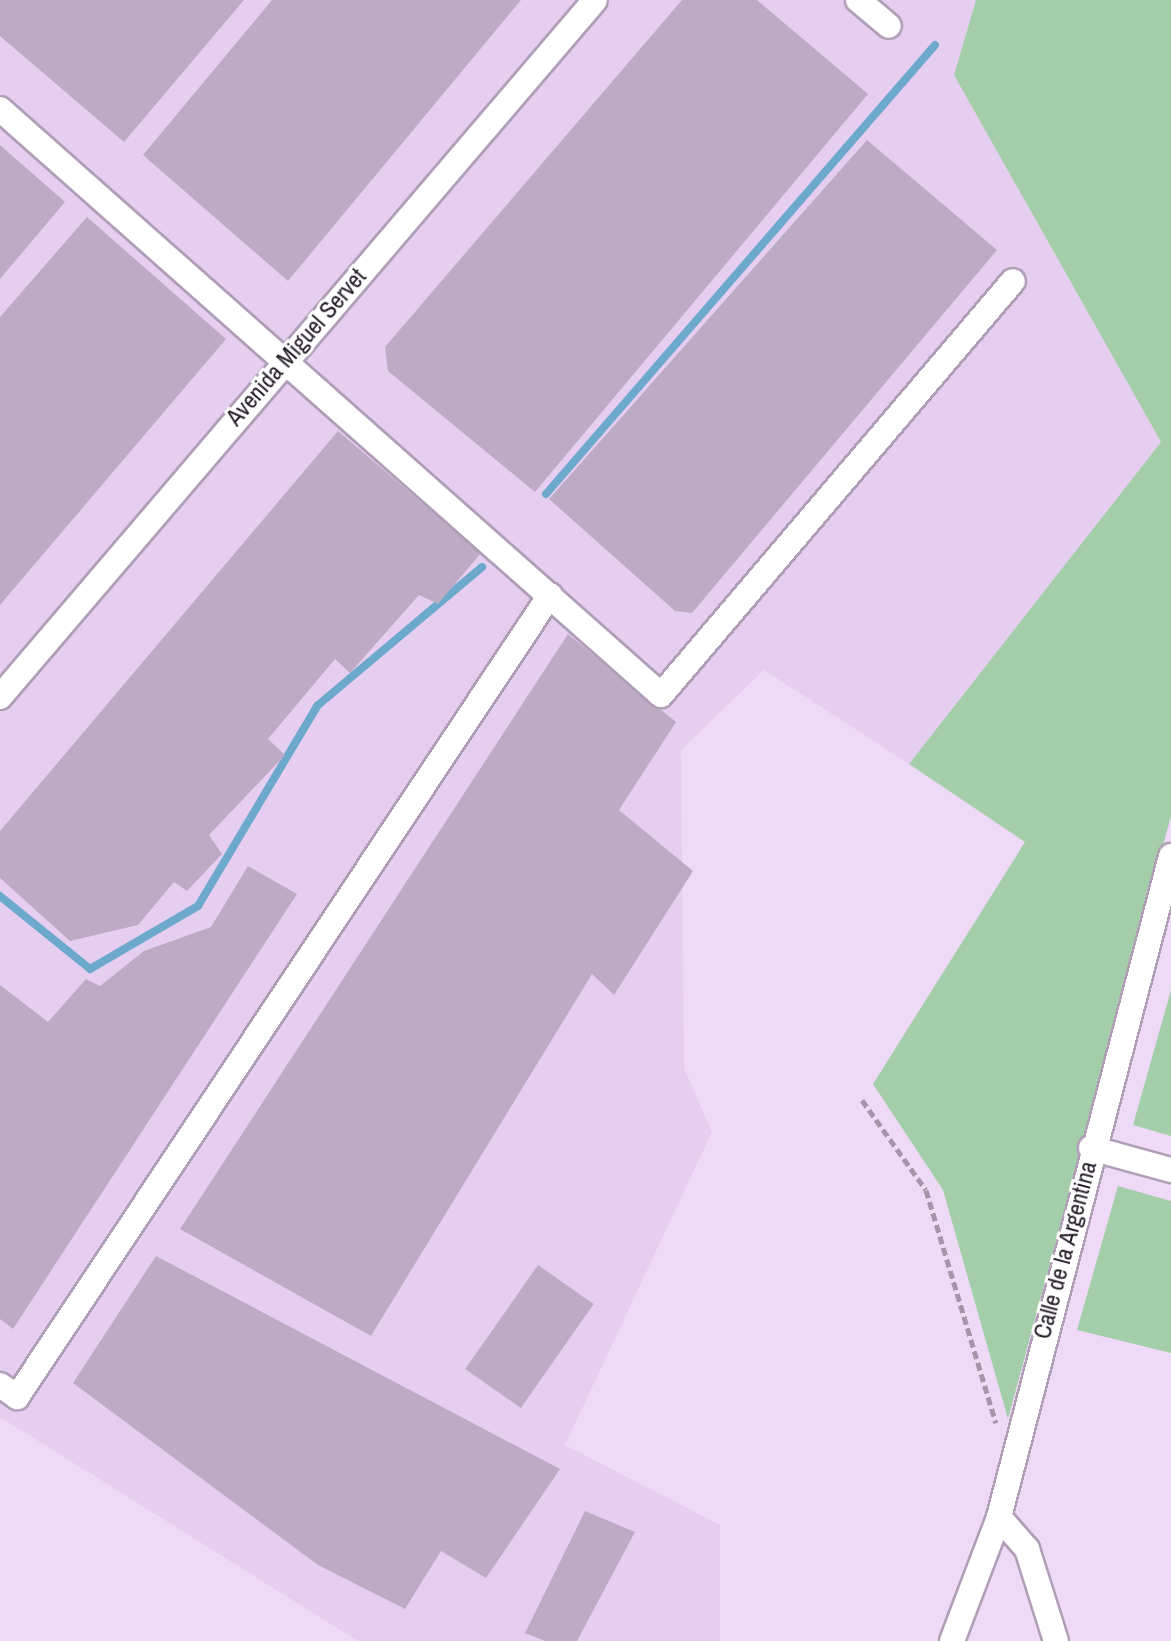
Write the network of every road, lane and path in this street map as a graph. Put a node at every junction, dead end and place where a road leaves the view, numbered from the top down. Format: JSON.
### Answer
{"nodes":[{"id":1,"x":595,"y":0,"type":"edge"},
{"id":2,"x":858,"y":0,"type":"edge"},
{"id":3,"x":889,"y":26,"type":"dead end"},
{"id":4,"x":0,"y":109,"type":"edge"},
{"id":5,"x":1013,"y":281,"type":"dead end"},
{"id":6,"x":285,"y":359,"type":"junction"},
{"id":7,"x":550,"y":595,"type":"junction"},
{"id":8,"x":0,"y":697,"type":"edge"},
{"id":9,"x":1171,"y":856,"type":"edge"},
{"id":10,"x":862,"y":1100,"type":"dead end"},
{"id":11,"x":1091,"y":1148,"type":"junction"},
{"id":12,"x":1171,"y":1170,"type":"edge"},
{"id":13,"x":0,"y":1385,"type":"edge"},
{"id":14,"x":1009,"y":1467,"type":"junction"},
{"id":15,"x":999,"y":1517,"type":"junction"},
{"id":16,"x":952,"y":1641,"type":"edge"},
{"id":17,"x":1056,"y":1641,"type":"edge"}],
"edges":[{"from":1,"to":6,"type":"street","name":"Avenida Miguel Servet"},
{"from":2,"to":3,"type":"street"},
{"from":4,"to":6,"type":"street"},
{"from":5,"to":7,"type":"street"},
{"from":6,"to":7,"type":"street"},
{"from":6,"to":8,"type":"street","name":"Avenida Miguel Servet"},
{"from":7,"to":13,"type":"street"},
{"from":9,"to":11,"type":"street","name":"Calle de la Argentina"},
{"from":10,"to":14,"type":"path"},
{"from":11,"to":12,"type":"street"},
{"from":11,"to":14,"type":"street","name":"Calle de la Argentina"},
{"from":14,"to":15,"type":"street","name":"Calle de la Argentina"},
{"from":15,"to":16,"type":"street","name":"Calle de la Argentina"},
{"from":15,"to":17,"type":"street"}]}
